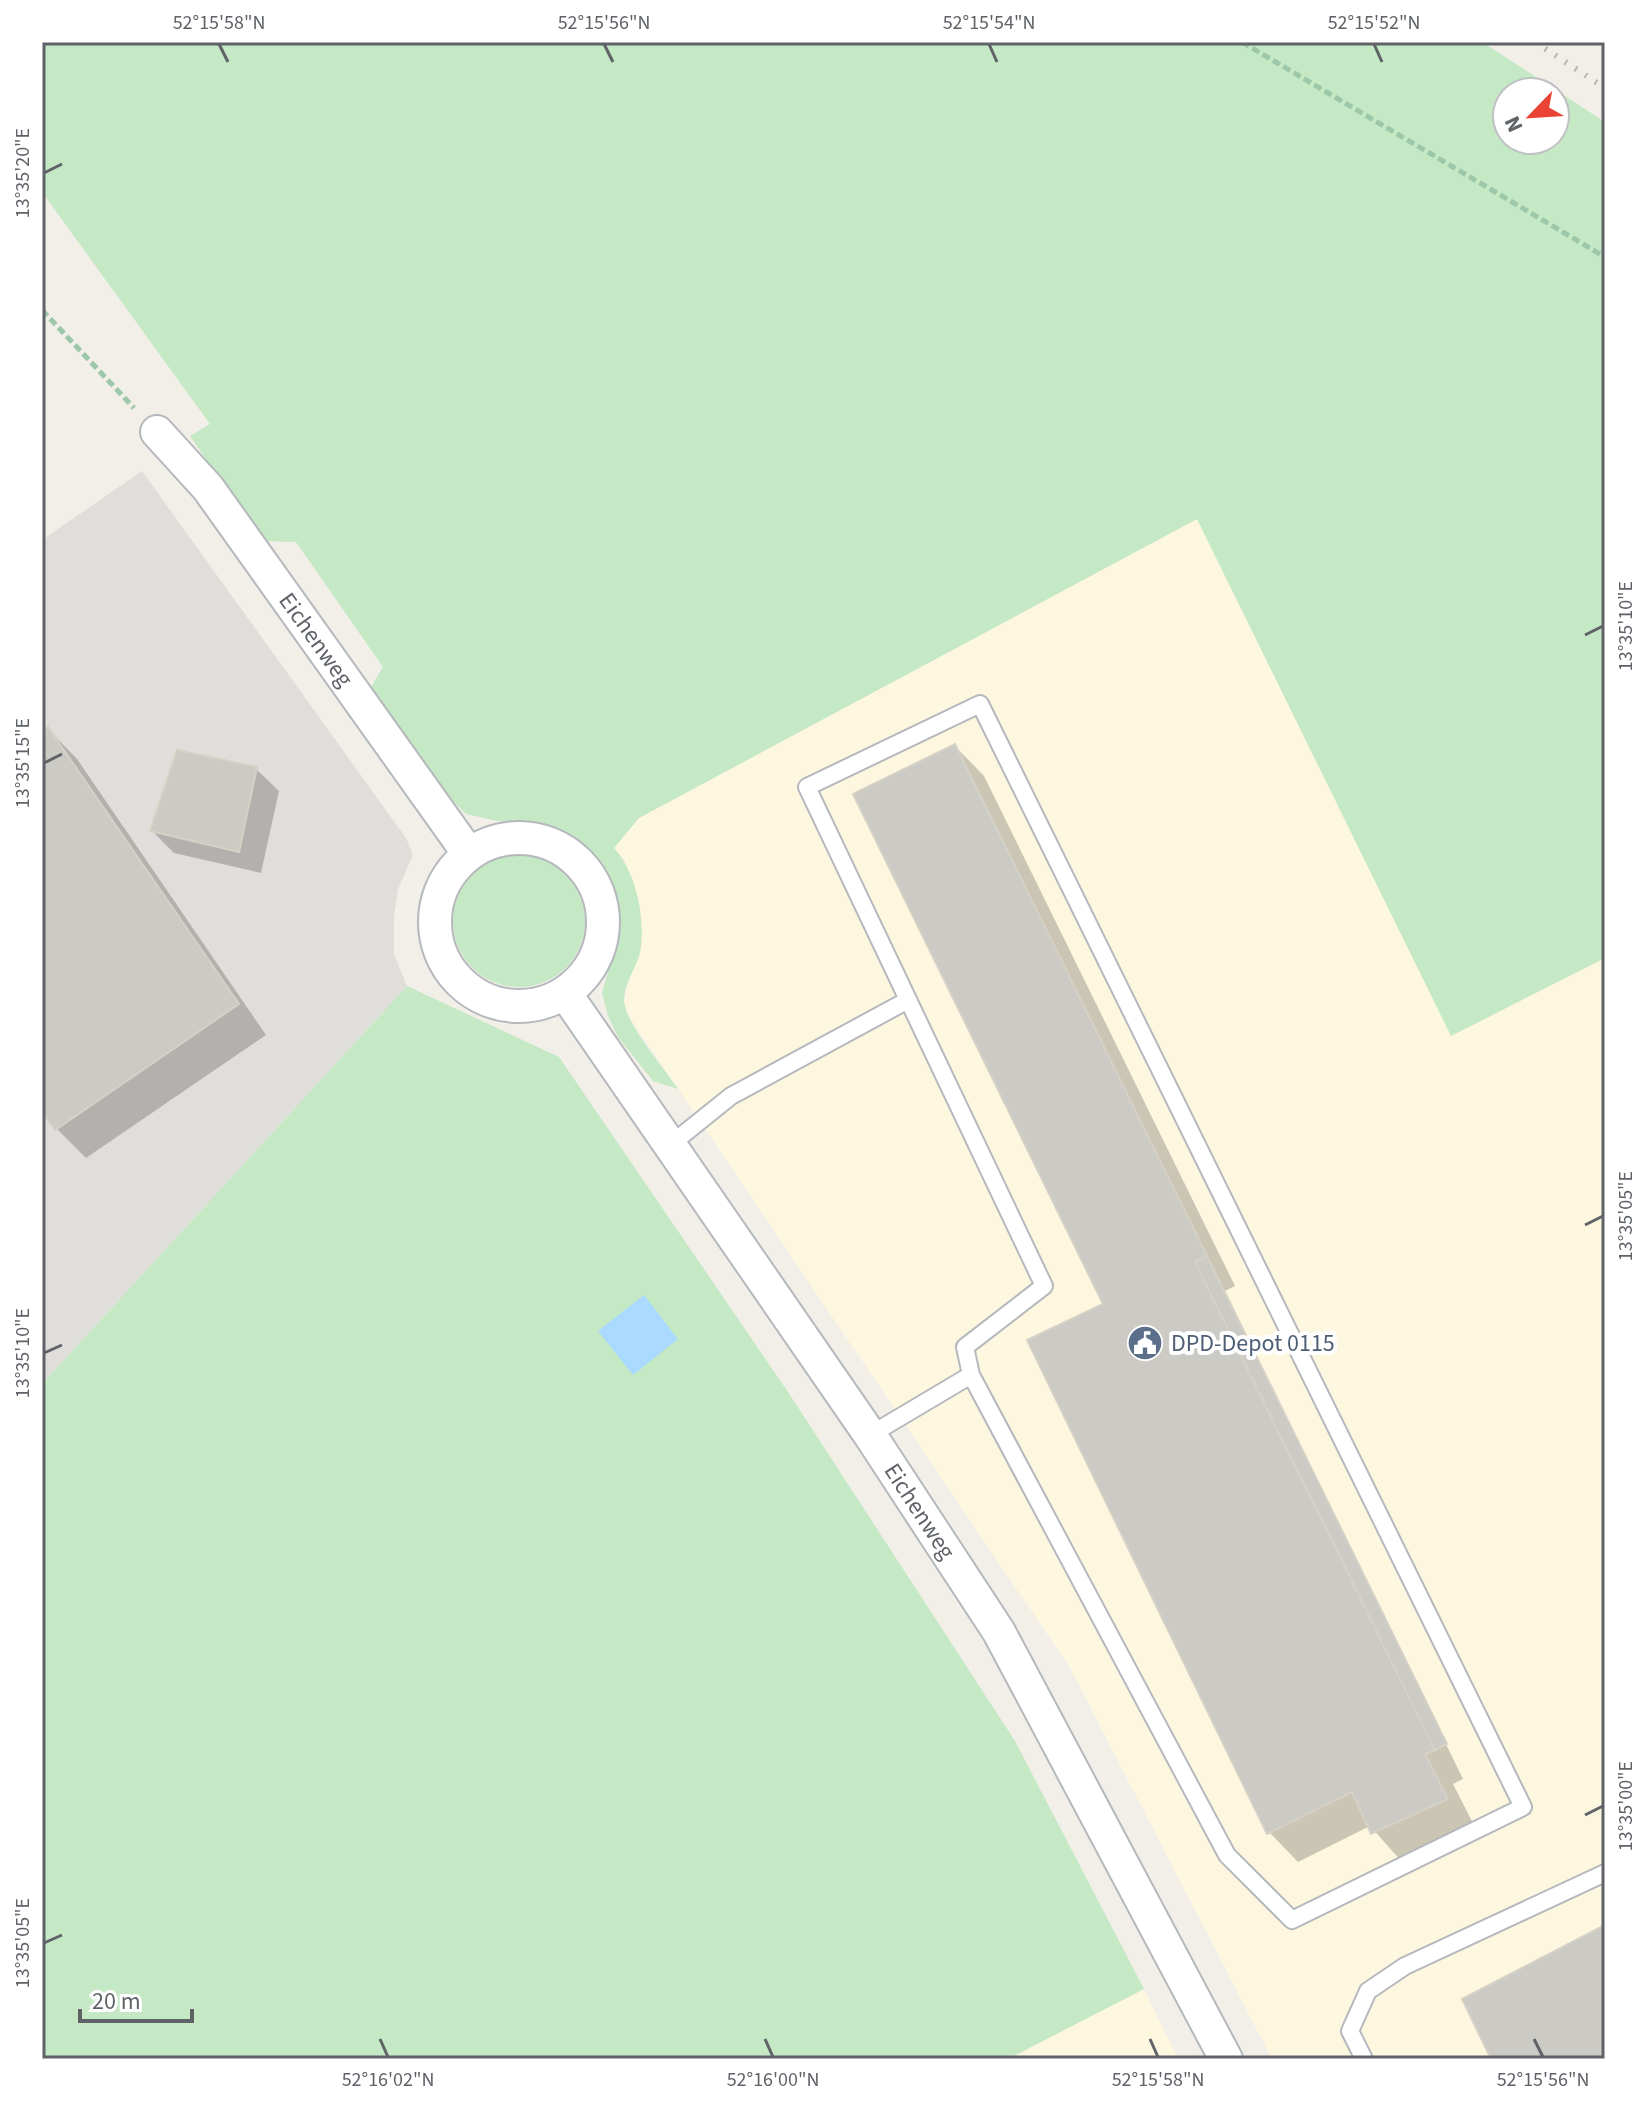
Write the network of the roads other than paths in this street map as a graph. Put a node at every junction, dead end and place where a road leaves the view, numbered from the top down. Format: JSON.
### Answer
{"nodes":[{"id":1,"x":157,"y":432,"type":"road end"},
{"id":2,"x":469,"y":854,"type":"junction"},
{"id":3,"x":565,"y":993,"type":"junction"},
{"id":4,"x":908,"y":1000,"type":"junction"},
{"id":5,"x":670,"y":1145,"type":"junction"},
{"id":6,"x":971,"y":1375,"type":"junction"},
{"id":7,"x":870,"y":1435,"type":"junction"},
{"id":8,"x":1605,"y":1873,"type":"edge"},
{"id":9,"x":1223,"y":2058,"type":"edge"},
{"id":10,"x":1364,"y":2059,"type":"edge"}],
"edges":[{"from":1,"to":2,"type":"street","name":"Eichenweg"},
{"from":2,"to":3,"type":"street"},
{"from":2,"to":3,"type":"street"},
{"from":3,"to":5,"type":"street","name":"Eichenweg"},
{"from":4,"to":5,"type":"lane"},
{"from":4,"to":6,"type":"lane"},
{"from":4,"to":6,"type":"lane"},
{"from":5,"to":7,"type":"street","name":"Eichenweg"},
{"from":6,"to":7,"type":"lane"},
{"from":7,"to":9,"type":"street","name":"Eichenweg"},
{"from":8,"to":10,"type":"lane"}]}
